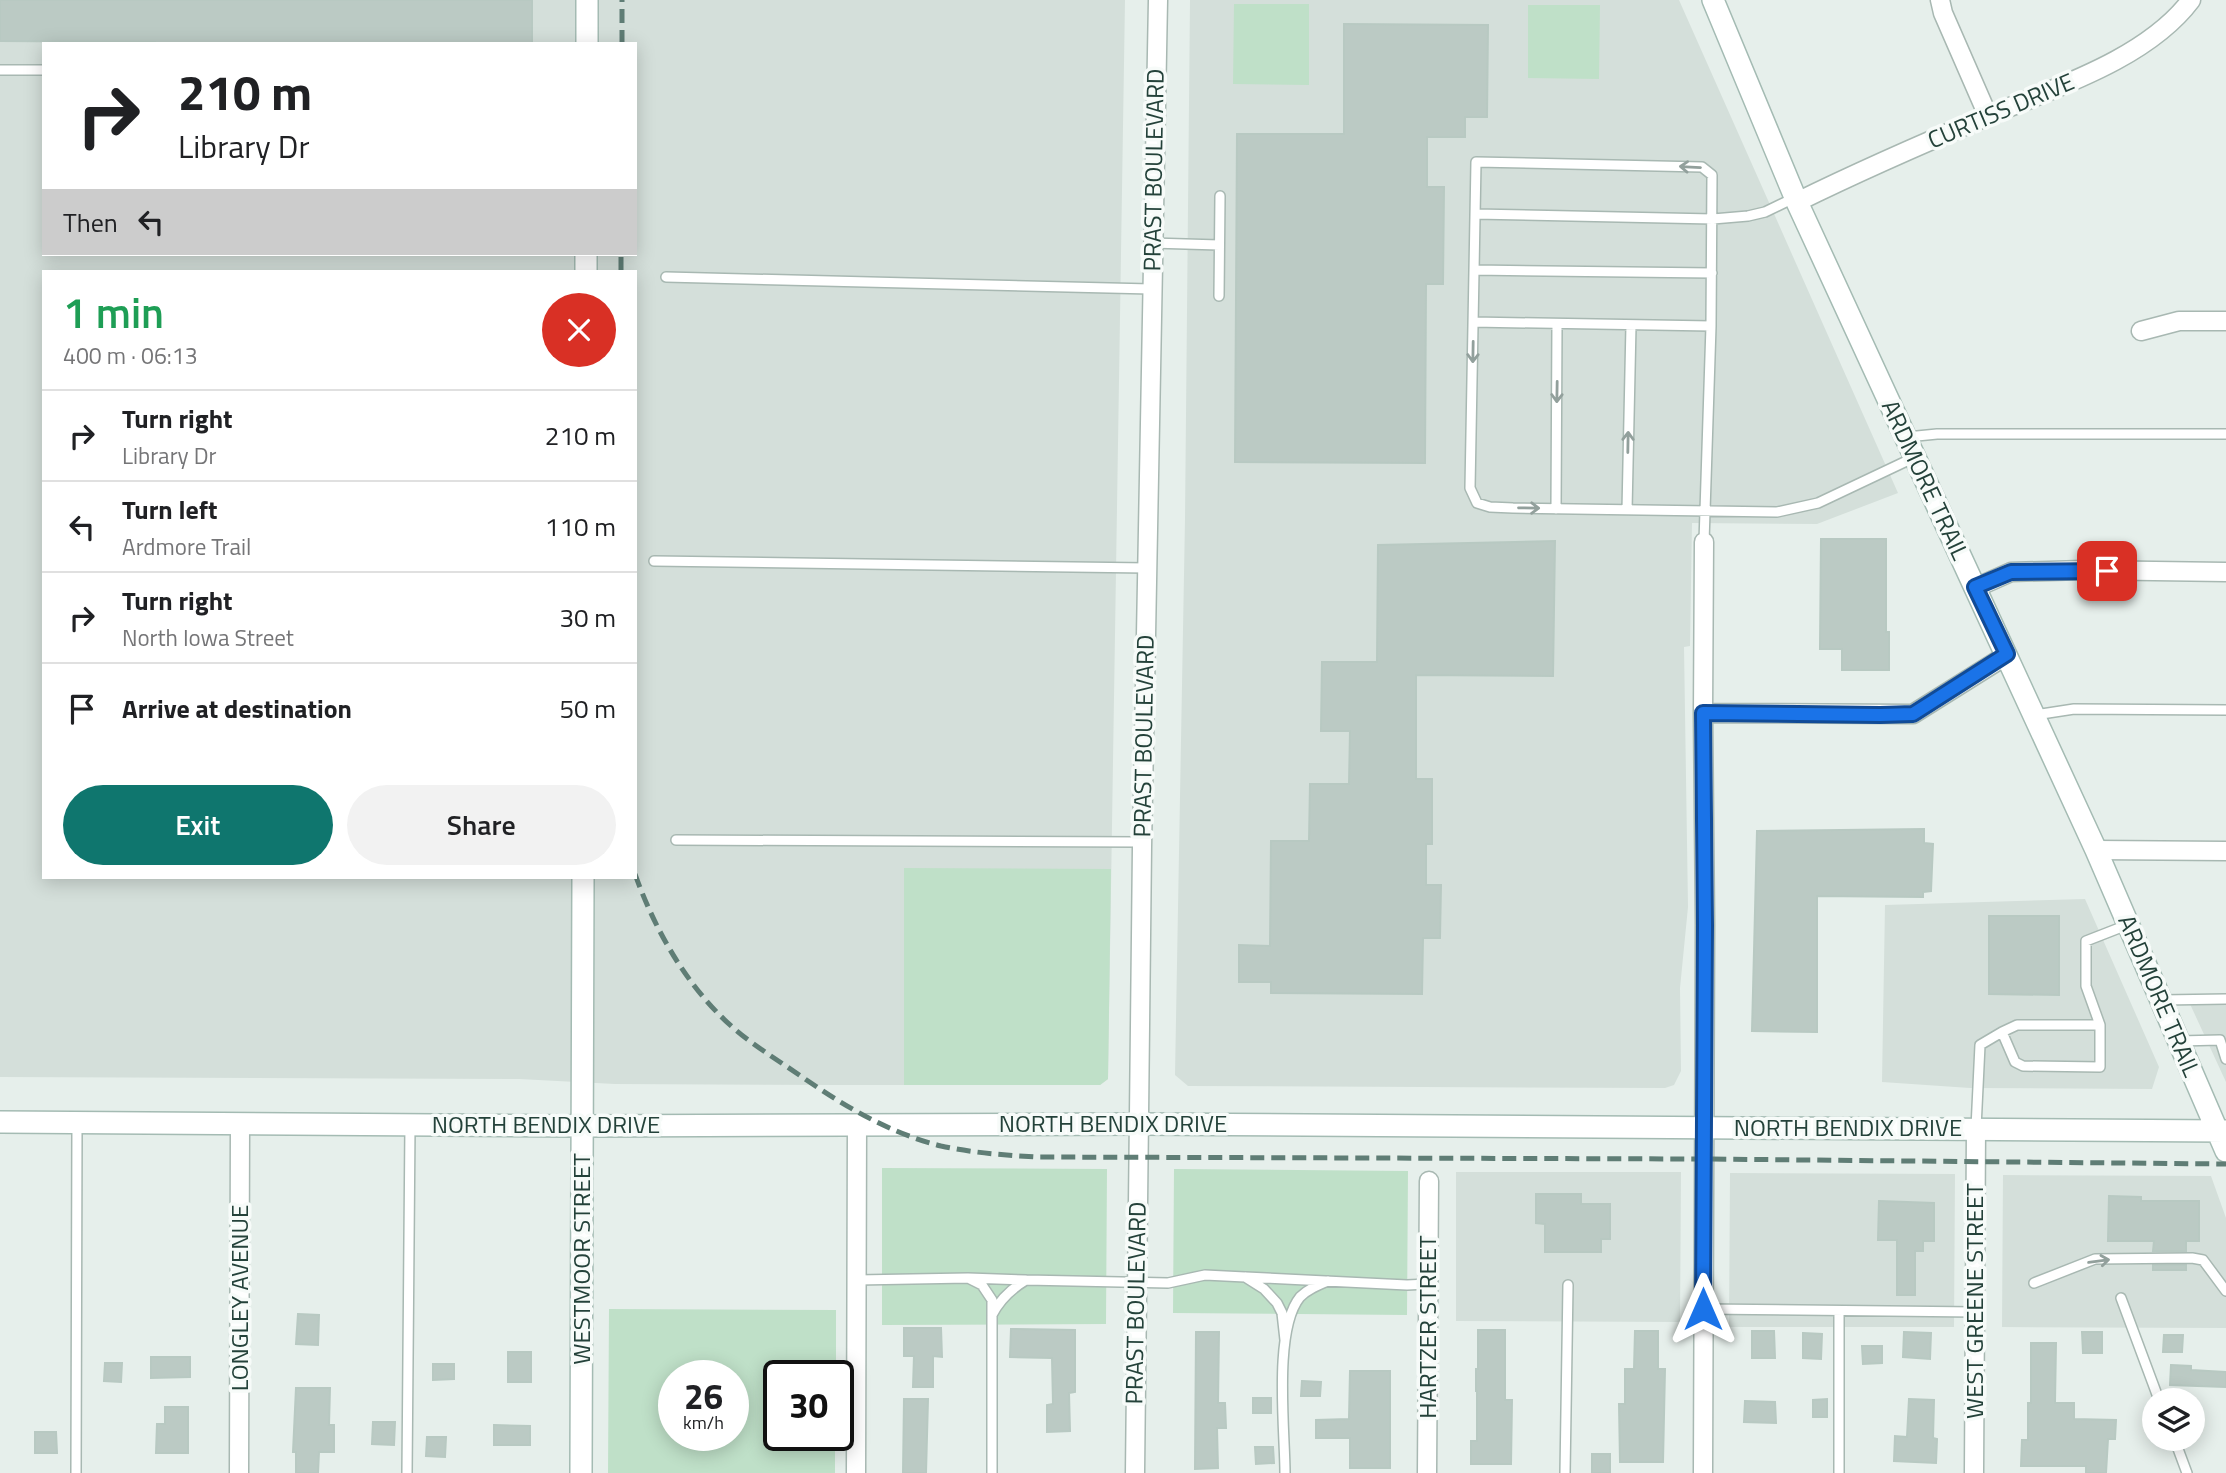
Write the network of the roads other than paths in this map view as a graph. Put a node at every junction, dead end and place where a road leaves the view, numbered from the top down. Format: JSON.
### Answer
{"nodes":[{"id":1,"x":587,"y":0,"type":"edge"},
{"id":2,"x":1158,"y":0,"type":"edge"},
{"id":3,"x":1713,"y":0,"type":"edge"},
{"id":4,"x":1940,"y":0,"type":"edge"},
{"id":5,"x":2191,"y":0,"type":"edge"},
{"id":6,"x":587,"y":42,"type":"edge"},
{"id":7,"x":0,"y":70,"type":"edge"},
{"id":8,"x":42,"y":70,"type":"edge"},
{"id":9,"x":1988,"y":116,"type":"junction"},
{"id":10,"x":1220,"y":196,"type":"dead end"},
{"id":11,"x":1796,"y":200,"type":"junction"},
{"id":12,"x":1475,"y":214,"type":"junction"},
{"id":13,"x":1713,"y":219,"type":"junction"},
{"id":14,"x":1152,"y":243,"type":"junction"},
{"id":15,"x":1219,"y":245,"type":"junction"},
{"id":16,"x":1474,"y":270,"type":"junction"},
{"id":17,"x":1712,"y":273,"type":"junction"},
{"id":18,"x":666,"y":277,"type":"dead end"},
{"id":19,"x":1151,"y":289,"type":"junction"},
{"id":20,"x":1219,"y":296,"type":"dead end"},
{"id":21,"x":2226,"y":321,"type":"edge"},
{"id":22,"x":1473,"y":322,"type":"junction"},
{"id":23,"x":1557,"y":324,"type":"junction"},
{"id":24,"x":1631,"y":325,"type":"junction"},
{"id":25,"x":1711,"y":326,"type":"junction"},
{"id":26,"x":2141,"y":331,"type":"dead end"},
{"id":27,"x":2226,"y":434,"type":"edge"},
{"id":28,"x":1905,"y":437,"type":"junction"},
{"id":29,"x":1915,"y":457,"type":"junction"},
{"id":30,"x":1556,"y":509,"type":"junction"},
{"id":31,"x":1626,"y":510,"type":"junction"},
{"id":32,"x":1706,"y":511,"type":"junction"},
{"id":33,"x":1704,"y":542,"type":"joint"},
{"id":34,"x":654,"y":561,"type":"dead end"},
{"id":35,"x":1147,"y":568,"type":"junction"},
{"id":36,"x":2226,"y":572,"type":"edge"},
{"id":37,"x":1975,"y":587,"type":"junction"},
{"id":38,"x":2007,"y":654,"type":"junction"},
{"id":39,"x":2226,"y":710,"type":"edge"},
{"id":40,"x":1703,"y":713,"type":"junction"},
{"id":41,"x":2035,"y":715,"type":"junction"},
{"id":42,"x":676,"y":840,"type":"dead end"},
{"id":43,"x":1142,"y":842,"type":"junction"},
{"id":44,"x":2096,"y":850,"type":"junction"},
{"id":45,"x":2226,"y":850,"type":"edge"},
{"id":46,"x":583,"y":879,"type":"edge"},
{"id":47,"x":2128,"y":924,"type":"junction"},
{"id":48,"x":2226,"y":999,"type":"edge"},
{"id":49,"x":2161,"y":1000,"type":"junction"},
{"id":50,"x":2100,"y":1025,"type":"junction"},
{"id":51,"x":2002,"y":1031,"type":"junction"},
{"id":52,"x":2179,"y":1041,"type":"junction"},
{"id":53,"x":2226,"y":1059,"type":"edge"},
{"id":54,"x":0,"y":1122,"type":"edge"},
{"id":55,"x":77,"y":1123,"type":"junction"},
{"id":56,"x":240,"y":1124,"type":"junction"},
{"id":57,"x":857,"y":1124,"type":"junction"},
{"id":58,"x":1138,"y":1124,"type":"junction"},
{"id":59,"x":410,"y":1125,"type":"junction"},
{"id":60,"x":582,"y":1126,"type":"junction"},
{"id":61,"x":1704,"y":1127,"type":"junction"},
{"id":62,"x":1976,"y":1128,"type":"junction"},
{"id":63,"x":2222,"y":1131,"type":"edge"},
{"id":64,"x":2226,"y":1151,"type":"edge"},
{"id":65,"x":1429,"y":1181,"type":"dead end"},
{"id":66,"x":1245,"y":1277,"type":"junction"},
{"id":67,"x":968,"y":1278,"type":"junction"},
{"id":68,"x":857,"y":1280,"type":"junction"},
{"id":69,"x":1027,"y":1280,"type":"junction"},
{"id":70,"x":1328,"y":1281,"type":"junction"},
{"id":71,"x":1136,"y":1283,"type":"junction"},
{"id":72,"x":2034,"y":1283,"type":"dead end"},
{"id":73,"x":1428,"y":1284,"type":"junction"},
{"id":74,"x":1568,"y":1285,"type":"dead end"},
{"id":75,"x":2226,"y":1291,"type":"edge"},
{"id":76,"x":2121,"y":1298,"type":"dead end"},
{"id":77,"x":1703,"y":1309,"type":"junction"},
{"id":78,"x":1839,"y":1311,"type":"junction"},
{"id":79,"x":1975,"y":1312,"type":"junction"},
{"id":80,"x":992,"y":1315,"type":"junction"},
{"id":81,"x":1285,"y":1340,"type":"junction"},
{"id":82,"x":2155,"y":1388,"type":"edge"},
{"id":83,"x":2179,"y":1451,"type":"edge"},
{"id":84,"x":76,"y":1473,"type":"edge"},
{"id":85,"x":239,"y":1473,"type":"edge"},
{"id":86,"x":407,"y":1473,"type":"edge"},
{"id":87,"x":581,"y":1473,"type":"edge"},
{"id":88,"x":856,"y":1473,"type":"edge"},
{"id":89,"x":992,"y":1473,"type":"edge"},
{"id":90,"x":1135,"y":1473,"type":"edge"},
{"id":91,"x":1285,"y":1473,"type":"edge"},
{"id":92,"x":1427,"y":1473,"type":"edge"},
{"id":93,"x":1565,"y":1473,"type":"edge"},
{"id":94,"x":1703,"y":1473,"type":"edge"},
{"id":95,"x":1839,"y":1473,"type":"edge"},
{"id":96,"x":1974,"y":1473,"type":"edge"},
{"id":97,"x":2187,"y":1473,"type":"edge"}],
"edges":[{"from":1,"to":6,"type":"street"},
{"from":2,"to":14,"type":"street","name":"PRAST BOULEVARD"},
{"from":3,"to":11,"type":"street","name":"ARDMORE TRAIL"},
{"from":4,"to":9,"type":"street"},
{"from":5,"to":9,"type":"street","name":"CURTISS DRIVE"},
{"from":7,"to":8,"type":"lane"},
{"from":9,"to":11,"type":"street","name":"CURTISS DRIVE"},
{"from":10,"to":15,"type":"lane"},
{"from":11,"to":13,"type":"lane"},
{"from":11,"to":28,"type":"street","name":"ARDMORE TRAIL"},
{"from":12,"to":13,"type":"lane"},
{"from":13,"to":12,"type":"lane","one_way":true},
{"from":12,"to":16,"type":"lane"},
{"from":13,"to":17,"type":"lane"},
{"from":14,"to":15,"type":"lane"},
{"from":14,"to":19,"type":"street","name":"PRAST BOULEVARD"},
{"from":15,"to":20,"type":"lane"},
{"from":16,"to":17,"type":"lane"},
{"from":16,"to":22,"type":"lane"},
{"from":17,"to":25,"type":"lane"},
{"from":18,"to":19,"type":"lane"},
{"from":19,"to":35,"type":"street","name":"PRAST BOULEVARD"},
{"from":21,"to":26,"type":"street"},
{"from":22,"to":23,"type":"lane"},
{"from":22,"to":30,"type":"lane","one_way":true},
{"from":23,"to":24,"type":"lane"},
{"from":23,"to":30,"type":"lane","one_way":true},
{"from":24,"to":25,"type":"lane"},
{"from":31,"to":24,"type":"lane","one_way":true},
{"from":25,"to":32,"type":"lane"},
{"from":27,"to":28,"type":"lane"},
{"from":28,"to":29,"type":"street","name":"ARDMORE TRAIL"},
{"from":29,"to":32,"type":"lane"},
{"from":29,"to":37,"type":"street","name":"ARDMORE TRAIL"},
{"from":30,"to":31,"type":"lane"},
{"from":31,"to":32,"type":"lane"},
{"from":32,"to":33,"type":"lane"},
{"from":33,"to":40,"type":"street"},
{"from":34,"to":35,"type":"lane"},
{"from":35,"to":43,"type":"street","name":"PRAST BOULEVARD"},
{"from":36,"to":37,"type":"street"},
{"from":37,"to":38,"type":"street","name":"ARDMORE TRAIL"},
{"from":38,"to":40,"type":"street"},
{"from":38,"to":41,"type":"street","name":"ARDMORE TRAIL"},
{"from":39,"to":41,"type":"lane"},
{"from":40,"to":61,"type":"street"},
{"from":41,"to":44,"type":"street","name":"ARDMORE TRAIL"},
{"from":42,"to":43,"type":"lane"},
{"from":43,"to":58,"type":"street","name":"PRAST BOULEVARD"},
{"from":44,"to":45,"type":"street"},
{"from":44,"to":47,"type":"street","name":"ARDMORE TRAIL"},
{"from":46,"to":60,"type":"street","name":"WESTMOOR STREET"},
{"from":47,"to":49,"type":"street","name":"ARDMORE TRAIL"},
{"from":47,"to":50,"type":"lane"},
{"from":48,"to":49,"type":"lane"},
{"from":49,"to":52,"type":"street","name":"ARDMORE TRAIL"},
{"from":50,"to":51,"type":"lane"},
{"from":50,"to":51,"type":"lane"},
{"from":51,"to":62,"type":"lane"},
{"from":52,"to":53,"type":"lane"},
{"from":52,"to":63,"type":"street","name":"ARDMORE TRAIL"},
{"from":54,"to":55,"type":"street","name":"NORTH BENDIX DRIVE"},
{"from":55,"to":56,"type":"street","name":"NORTH BENDIX DRIVE"},
{"from":55,"to":84,"type":"lane"},
{"from":56,"to":59,"type":"street","name":"NORTH BENDIX DRIVE"},
{"from":56,"to":85,"type":"street","name":"LONGLEY AVENUE"},
{"from":57,"to":58,"type":"street","name":"NORTH BENDIX DRIVE"},
{"from":57,"to":60,"type":"street","name":"NORTH BENDIX DRIVE"},
{"from":57,"to":68,"type":"street"},
{"from":58,"to":61,"type":"street","name":"NORTH BENDIX DRIVE"},
{"from":58,"to":71,"type":"street","name":"PRAST BOULEVARD"},
{"from":59,"to":60,"type":"street","name":"NORTH BENDIX DRIVE"},
{"from":59,"to":86,"type":"lane"},
{"from":60,"to":87,"type":"street","name":"WESTMOOR STREET"},
{"from":61,"to":62,"type":"street","name":"NORTH BENDIX DRIVE"},
{"from":61,"to":77,"type":"street"},
{"from":62,"to":63,"type":"street","name":"NORTH BENDIX DRIVE"},
{"from":62,"to":79,"type":"street","name":"WEST GREENE STREET"},
{"from":63,"to":64,"type":"street","name":"ARDMORE TRAIL"},
{"from":65,"to":73,"type":"street","name":"HARTZER STREET"},
{"from":66,"to":70,"type":"lane"},
{"from":66,"to":71,"type":"lane"},
{"from":66,"to":81,"type":"lane"},
{"from":67,"to":68,"type":"lane"},
{"from":67,"to":69,"type":"lane"},
{"from":67,"to":80,"type":"lane"},
{"from":68,"to":88,"type":"street"},
{"from":69,"to":71,"type":"lane"},
{"from":69,"to":80,"type":"lane"},
{"from":70,"to":73,"type":"lane"},
{"from":70,"to":81,"type":"lane"},
{"from":71,"to":90,"type":"street","name":"PRAST BOULEVARD"},
{"from":72,"to":75,"type":"lane","one_way":true},
{"from":73,"to":92,"type":"street","name":"HARTZER STREET"},
{"from":74,"to":93,"type":"lane"},
{"from":76,"to":82,"type":"lane"},
{"from":77,"to":78,"type":"lane"},
{"from":77,"to":94,"type":"street"},
{"from":78,"to":79,"type":"lane"},
{"from":78,"to":95,"type":"lane"},
{"from":79,"to":96,"type":"street","name":"WEST GREENE STREET"},
{"from":80,"to":89,"type":"lane"},
{"from":81,"to":91,"type":"lane"},
{"from":83,"to":97,"type":"lane"}]}
